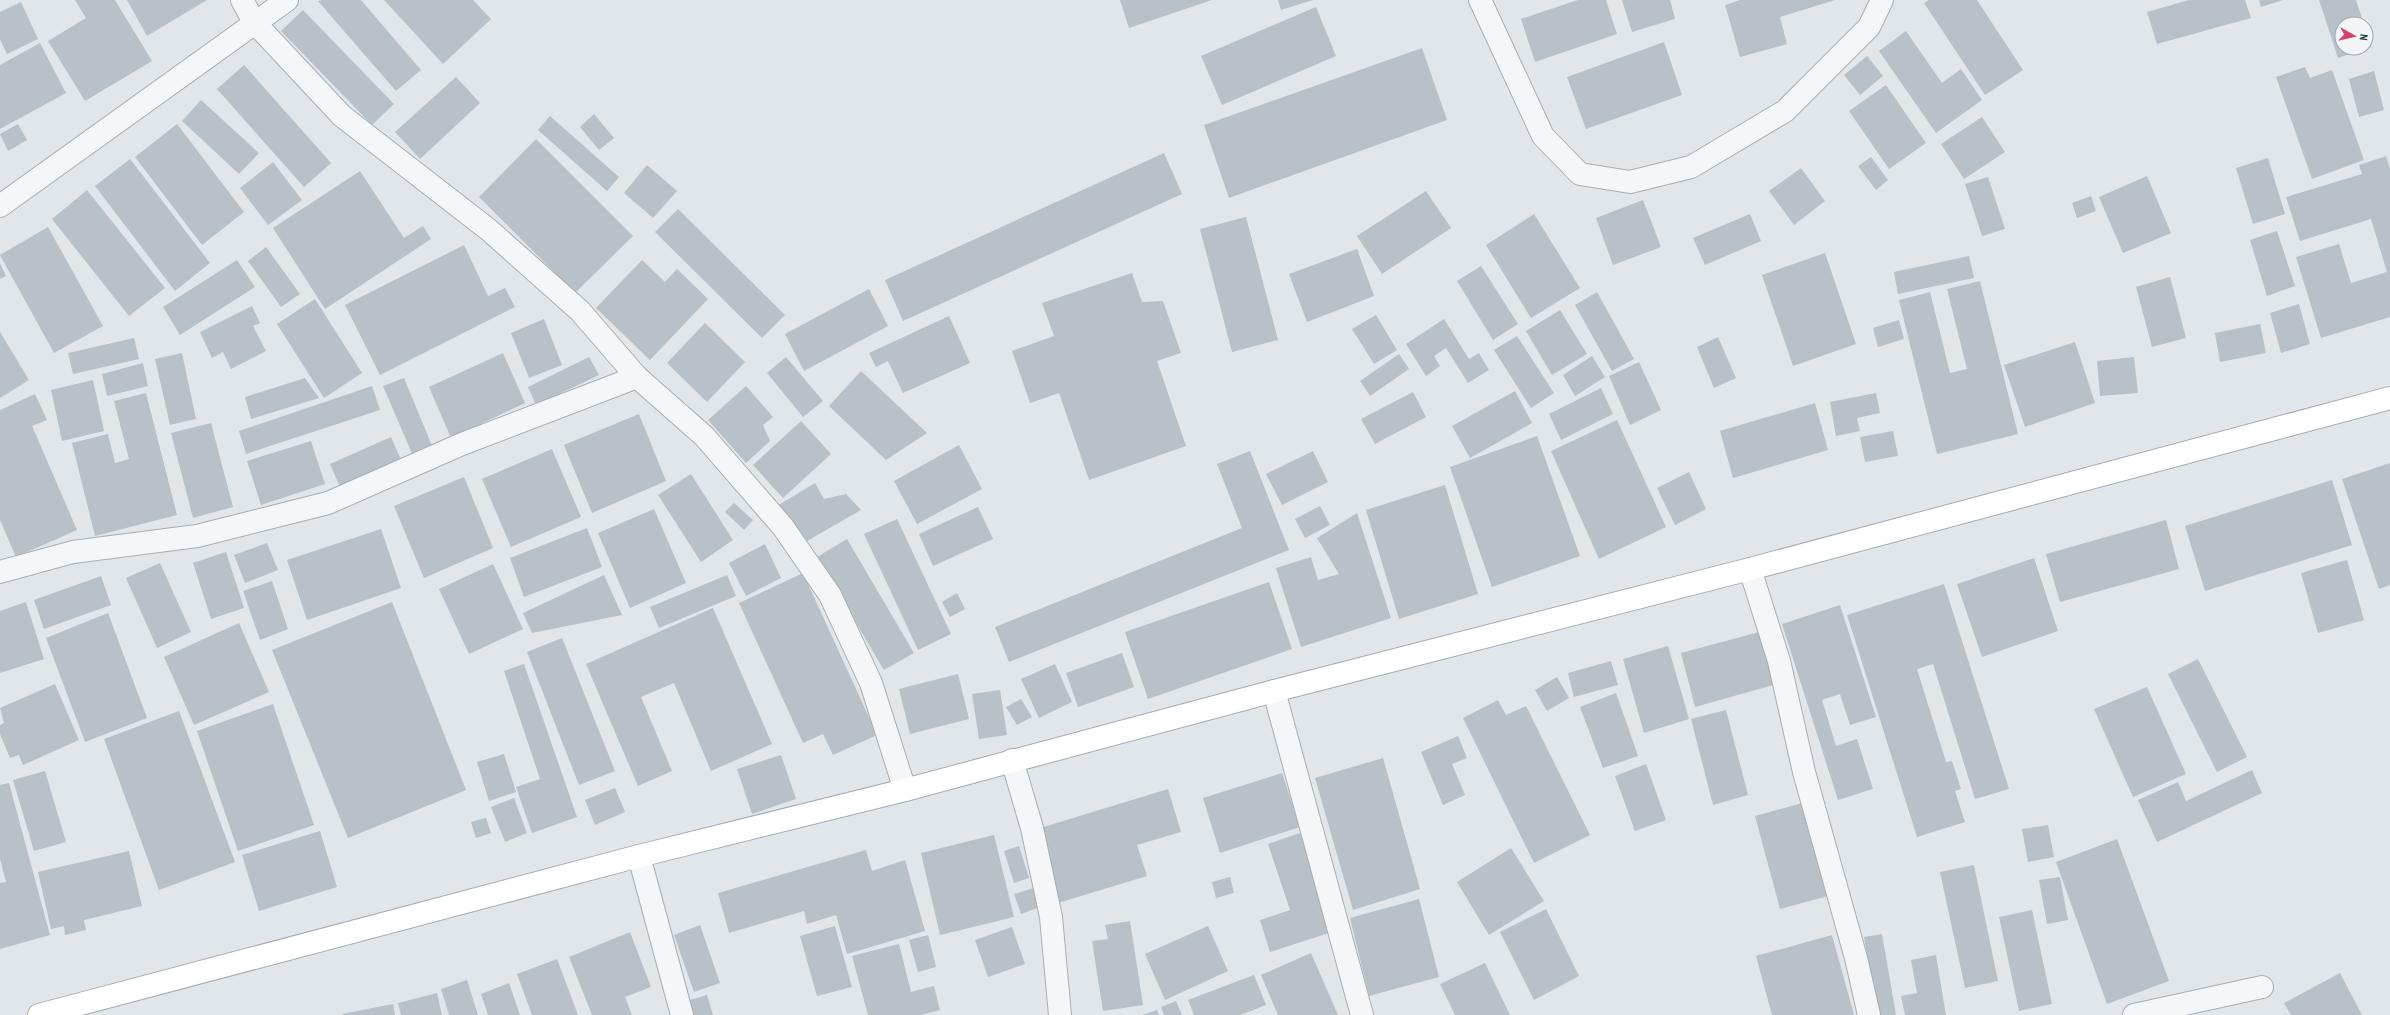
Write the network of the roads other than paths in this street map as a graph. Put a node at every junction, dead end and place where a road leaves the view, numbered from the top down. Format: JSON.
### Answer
{"nodes":[{"id":1,"x":242,"y":0,"type":"edge"},
{"id":2,"x":287,"y":0,"type":"edge"},
{"id":3,"x":1480,"y":0,"type":"edge"},
{"id":4,"x":1882,"y":0,"type":"edge"},
{"id":5,"x":254,"y":22,"type":"junction"},
{"id":6,"x":0,"y":206,"type":"edge"},
{"id":7,"x":637,"y":378,"type":"junction"},
{"id":8,"x":2390,"y":398,"type":"edge"},
{"id":9,"x":1750,"y":569,"type":"junction"},
{"id":10,"x":0,"y":572,"type":"edge"},
{"id":11,"x":1274,"y":691,"type":"junction"},
{"id":12,"x":1012,"y":760,"type":"junction"},
{"id":13,"x":905,"y":790,"type":"junction"},
{"id":14,"x":639,"y":856,"type":"junction"},
{"id":15,"x":2262,"y":987,"type":"dead end"},
{"id":16,"x":39,"y":1015,"type":"edge"},
{"id":17,"x":682,"y":1015,"type":"edge"},
{"id":18,"x":1060,"y":1015,"type":"edge"},
{"id":19,"x":1362,"y":1015,"type":"edge"},
{"id":20,"x":1868,"y":1015,"type":"edge"},
{"id":21,"x":2134,"y":1015,"type":"edge"}],
"edges":[{"from":1,"to":5,"type":"street"},
{"from":2,"to":5,"type":"street"},
{"from":3,"to":4,"type":"street"},
{"from":5,"to":6,"type":"street"},
{"from":5,"to":7,"type":"street"},
{"from":7,"to":10,"type":"street"},
{"from":7,"to":13,"type":"street"},
{"from":8,"to":9,"type":"main road"},
{"from":9,"to":11,"type":"main road"},
{"from":9,"to":20,"type":"street"},
{"from":11,"to":12,"type":"main road"},
{"from":11,"to":19,"type":"street"},
{"from":12,"to":13,"type":"main road"},
{"from":12,"to":18,"type":"street"},
{"from":13,"to":14,"type":"main road"},
{"from":14,"to":16,"type":"main road"},
{"from":14,"to":17,"type":"street"},
{"from":15,"to":21,"type":"street"}]}
